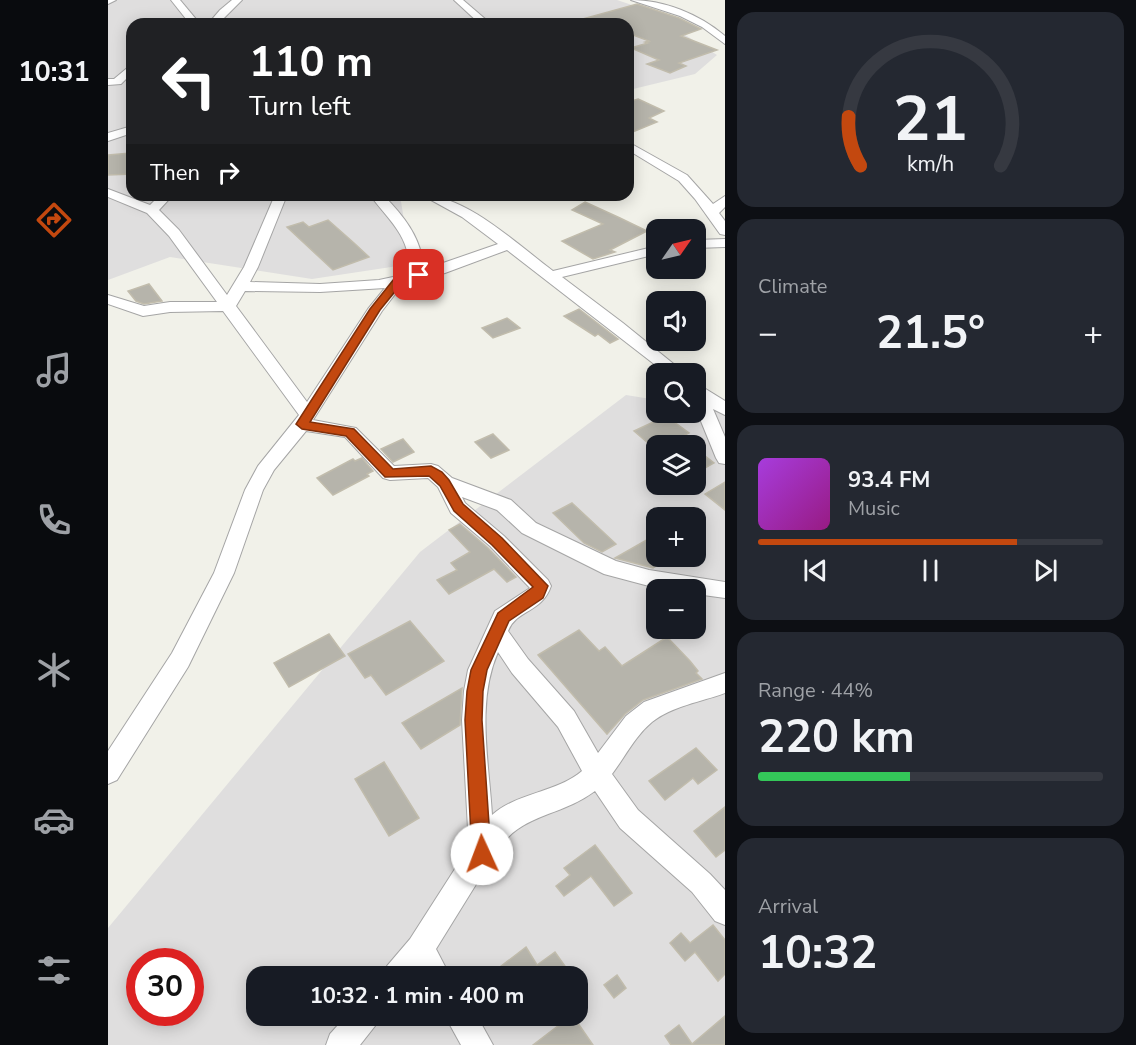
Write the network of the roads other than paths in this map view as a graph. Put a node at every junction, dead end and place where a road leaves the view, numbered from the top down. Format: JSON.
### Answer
{"nodes":[{"id":1,"x":112,"y":0,"type":"edge"},
{"id":2,"x":175,"y":0,"type":"edge"},
{"id":3,"x":238,"y":0,"type":"edge"},
{"id":4,"x":458,"y":0,"type":"edge"},
{"id":5,"x":634,"y":0,"type":"edge"},
{"id":6,"x":108,"y":1,"type":"edge"},
{"id":7,"x":190,"y":18,"type":"edge"},
{"id":8,"x":218,"y":18,"type":"edge"},
{"id":9,"x":479,"y":18,"type":"edge"},
{"id":10,"x":725,"y":41,"type":"edge"},
{"id":11,"x":126,"y":72,"type":"edge"},
{"id":12,"x":112,"y":82,"type":"edge"},
{"id":13,"x":108,"y":92,"type":"edge"},
{"id":14,"x":126,"y":131,"type":"edge"},
{"id":15,"x":108,"y":136,"type":"edge"},
{"id":16,"x":634,"y":149,"type":"edge"},
{"id":17,"x":108,"y":194,"type":"edge"},
{"id":18,"x":725,"y":200,"type":"edge"},
{"id":19,"x":126,"y":201,"type":"edge"},
{"id":20,"x":127,"y":201,"type":"edge"},
{"id":21,"x":161,"y":201,"type":"edge"},
{"id":22,"x":280,"y":201,"type":"edge"},
{"id":23,"x":382,"y":201,"type":"edge"},
{"id":24,"x":440,"y":201,"type":"edge"},
{"id":25,"x":152,"y":210,"type":"junction"},
{"id":26,"x":711,"y":213,"type":"junction"},
{"id":27,"x":725,"y":231,"type":"edge"},
{"id":28,"x":725,"y":243,"type":"edge"},
{"id":29,"x":706,"y":244,"type":"edge"},
{"id":30,"x":508,"y":245,"type":"junction"},
{"id":31,"x":646,"y":253,"type":"edge"},
{"id":32,"x":550,"y":276,"type":"junction"},
{"id":33,"x":398,"y":281,"type":"junction"},
{"id":34,"x":241,"y":286,"type":"junction"},
{"id":35,"x":108,"y":299,"type":"edge"},
{"id":36,"x":228,"y":306,"type":"junction"},
{"id":37,"x":664,"y":363,"type":"edge"},
{"id":38,"x":706,"y":395,"type":"edge"},
{"id":39,"x":725,"y":409,"type":"edge"},
{"id":40,"x":706,"y":412,"type":"edge"},
{"id":41,"x":305,"y":420,"type":"junction"},
{"id":42,"x":725,"y":458,"type":"edge"},
{"id":43,"x":445,"y":483,"type":"junction"},
{"id":44,"x":725,"y":590,"type":"edge"},
{"id":45,"x":497,"y":633,"type":"junction"},
{"id":46,"x":725,"y":683,"type":"edge"},
{"id":47,"x":108,"y":772,"type":"edge"},
{"id":48,"x":597,"y":773,"type":"junction"},
{"id":49,"x":482,"y":854,"type":"junction"},
{"id":50,"x":725,"y":911,"type":"edge"},
{"id":51,"x":420,"y":949,"type":"junction"},
{"id":52,"x":406,"y":966,"type":"edge"},
{"id":53,"x":430,"y":966,"type":"edge"},
{"id":54,"x":357,"y":1026,"type":"edge"},
{"id":55,"x":466,"y":1026,"type":"edge"},
{"id":56,"x":341,"y":1045,"type":"edge"},
{"id":57,"x":478,"y":1045,"type":"edge"}],
"edges":[{"from":1,"to":6,"type":"street"},
{"from":2,"to":7,"type":"street"},
{"from":3,"to":8,"type":"street"},
{"from":4,"to":9,"type":"street"},
{"from":5,"to":10,"type":"street"},
{"from":11,"to":12,"type":"street"},
{"from":12,"to":13,"type":"street"},
{"from":14,"to":15,"type":"street"},
{"from":16,"to":26,"type":"street"},
{"from":17,"to":19,"type":"street"},
{"from":18,"to":26,"type":"street"},
{"from":20,"to":25,"type":"street"},
{"from":21,"to":25,"type":"street"},
{"from":22,"to":34,"type":"street"},
{"from":23,"to":33,"type":"street"},
{"from":24,"to":30,"type":"street"},
{"from":25,"to":36,"type":"street"},
{"from":26,"to":27,"type":"street"},
{"from":28,"to":29,"type":"street"},
{"from":30,"to":32,"type":"street"},
{"from":30,"to":33,"type":"street"},
{"from":31,"to":32,"type":"street"},
{"from":32,"to":37,"type":"street"},
{"from":33,"to":34,"type":"street"},
{"from":33,"to":41,"type":"street"},
{"from":34,"to":36,"type":"street"},
{"from":35,"to":36,"type":"street"},
{"from":36,"to":41,"type":"street"},
{"from":38,"to":39,"type":"street"},
{"from":40,"to":42,"type":"street"},
{"from":41,"to":43,"type":"street"},
{"from":41,"to":47,"type":"street"},
{"from":43,"to":44,"type":"street"},
{"from":43,"to":45,"type":"street"},
{"from":45,"to":48,"type":"street"},
{"from":45,"to":49,"type":"street"},
{"from":46,"to":48,"type":"street"},
{"from":48,"to":49,"type":"street"},
{"from":48,"to":50,"type":"street"},
{"from":49,"to":51,"type":"street"},
{"from":51,"to":52,"type":"street"},
{"from":51,"to":53,"type":"street"},
{"from":54,"to":56,"type":"street"},
{"from":55,"to":57,"type":"street"}]}
